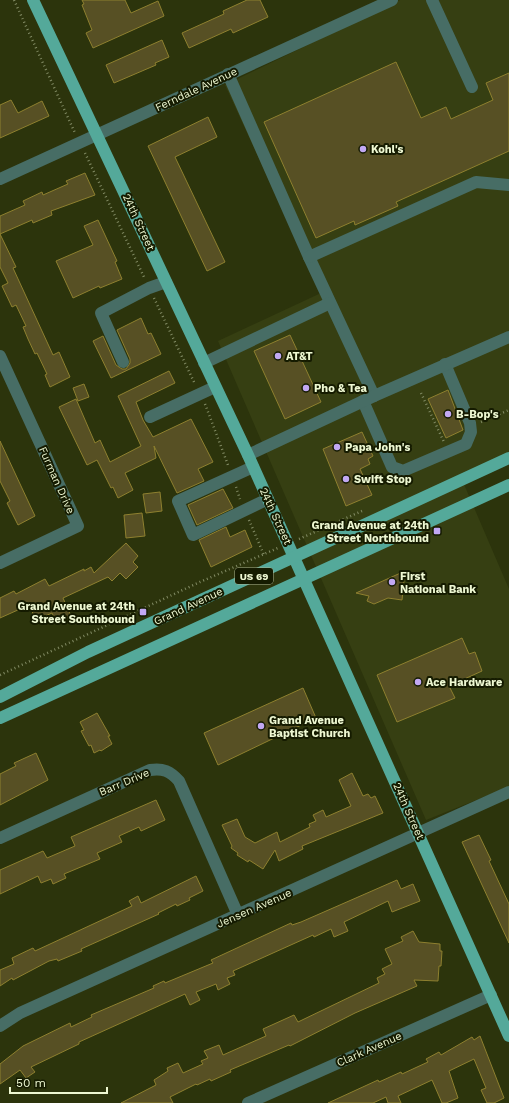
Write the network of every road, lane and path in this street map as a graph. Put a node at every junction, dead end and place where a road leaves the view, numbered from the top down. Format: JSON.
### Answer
{"nodes":[{"id":1,"x":14,"y":0,"type":"edge"},
{"id":2,"x":33,"y":0,"type":"edge"},
{"id":3,"x":392,"y":0,"type":"edge"},
{"id":4,"x":432,"y":0,"type":"edge"},
{"id":5,"x":228,"y":74,"type":"junction"},
{"id":6,"x":472,"y":87,"type":"dead end"},
{"id":7,"x":97,"y":134,"type":"junction"},
{"id":8,"x":80,"y":142,"type":"junction"},
{"id":9,"x":0,"y":179,"type":"edge"},
{"id":10,"x":509,"y":185,"type":"edge"},
{"id":11,"x":309,"y":257,"type":"junction"},
{"id":12,"x":166,"y":282,"type":"junction"},
{"id":13,"x":149,"y":288,"type":"junction"},
{"id":14,"x":330,"y":303,"type":"junction"},
{"id":15,"x":509,"y":337,"type":"edge"},
{"id":16,"x":0,"y":356,"type":"edge"},
{"id":17,"x":123,"y":362,"type":"dead end"},
{"id":18,"x":204,"y":363,"type":"junction"},
{"id":19,"x":444,"y":364,"type":"junction"},
{"id":20,"x":216,"y":386,"type":"junction"},
{"id":21,"x":200,"y":393,"type":"junction"},
{"id":22,"x":421,"y":393,"type":"dead end"},
{"id":23,"x":368,"y":398,"type":"junction"},
{"id":24,"x":509,"y":410,"type":"edge"},
{"id":25,"x":150,"y":417,"type":"dead end"},
{"id":26,"x":471,"y":430,"type":"junction"},
{"id":27,"x":449,"y":452,"type":"junction"},
{"id":28,"x":248,"y":455,"type":"junction"},
{"id":29,"x":509,"y":458,"type":"edge"},
{"id":30,"x":253,"y":467,"type":"junction"},
{"id":31,"x":232,"y":476,"type":"junction"},
{"id":32,"x":509,"y":485,"type":"edge"},
{"id":33,"x":268,"y":499,"type":"junction"},
{"id":34,"x":245,"y":510,"type":"junction"},
{"id":35,"x":294,"y":557,"type":"junction"},
{"id":36,"x":0,"y":563,"type":"edge"},
{"id":37,"x":305,"y":579,"type":"junction"},
{"id":38,"x":0,"y":675,"type":"edge"},
{"id":39,"x":0,"y":697,"type":"edge"},
{"id":40,"x":0,"y":718,"type":"edge"},
{"id":41,"x":509,"y":792,"type":"edge"},
{"id":42,"x":418,"y":833,"type":"junction"},
{"id":43,"x":0,"y":838,"type":"edge"},
{"id":44,"x":238,"y":914,"type":"junction"},
{"id":45,"x":491,"y":995,"type":"junction"},
{"id":46,"x":0,"y":1026,"type":"edge"},
{"id":47,"x":509,"y":1036,"type":"edge"},
{"id":48,"x":248,"y":1103,"type":"edge"}],
"edges":[{"from":1,"to":8,"type":"path"},
{"from":2,"to":7,"type":"main road","name":"24th Street"},
{"from":3,"to":5,"type":"street","name":"Ferndale Avenue"},
{"from":4,"to":6,"type":"street"},
{"from":5,"to":7,"type":"street","name":"Ferndale Avenue"},
{"from":5,"to":11,"type":"street"},
{"from":7,"to":8,"type":"street","name":"Ferndale Avenue"},
{"from":7,"to":12,"type":"main road","name":"24th Street"},
{"from":8,"to":9,"type":"street","name":"Ferndale Avenue"},
{"from":8,"to":13,"type":"path"},
{"from":10,"to":11,"type":"street"},
{"from":11,"to":14,"type":"street"},
{"from":12,"to":13,"type":"street"},
{"from":12,"to":18,"type":"main road","name":"24th Street"},
{"from":13,"to":17,"type":"street"},
{"from":13,"to":21,"type":"path"},
{"from":14,"to":18,"type":"street"},
{"from":14,"to":23,"type":"street"},
{"from":15,"to":19,"type":"street"},
{"from":16,"to":36,"type":"street","name":"Furman Drive"},
{"from":18,"to":20,"type":"main road","name":"24th Street"},
{"from":19,"to":23,"type":"street"},
{"from":19,"to":26,"type":"street"},
{"from":20,"to":21,"type":"street"},
{"from":20,"to":28,"type":"main road","name":"24th Street"},
{"from":21,"to":25,"type":"street"},
{"from":21,"to":31,"type":"path"},
{"from":22,"to":27,"type":"path"},
{"from":23,"to":27,"type":"street"},
{"from":23,"to":28,"type":"street"},
{"from":24,"to":26,"type":"path"},
{"from":26,"to":27,"type":"street"},
{"from":28,"to":30,"type":"main road","name":"24th Street"},
{"from":29,"to":35,"type":"main road","name":"Grand Avenue","number":"US 69"},
{"from":30,"to":31,"type":"street"},
{"from":30,"to":33,"type":"main road","name":"24th Street"},
{"from":31,"to":34,"type":"path"},
{"from":31,"to":34,"type":"street"},
{"from":32,"to":37,"type":"main road","number":"US 69"},
{"from":33,"to":34,"type":"street"},
{"from":33,"to":35,"type":"main road","name":"24th Street"},
{"from":34,"to":38,"type":"path"},
{"from":35,"to":37,"type":"main road","name":"24th Street"},
{"from":35,"to":39,"type":"main road","name":"Grand Avenue","number":"US 69"},
{"from":37,"to":40,"type":"main road","number":"US 69"},
{"from":37,"to":42,"type":"main road","name":"24th Street"},
{"from":41,"to":42,"type":"street","name":"Jensen Avenue"},
{"from":42,"to":44,"type":"street","name":"Jensen Avenue"},
{"from":42,"to":45,"type":"main road","name":"24th Street"},
{"from":43,"to":44,"type":"street","name":"Barr Drive"},
{"from":44,"to":46,"type":"street","name":"Jensen Avenue"},
{"from":45,"to":47,"type":"main road","name":"24th Street"},
{"from":45,"to":48,"type":"street","name":"Clark Avenue"}]}
